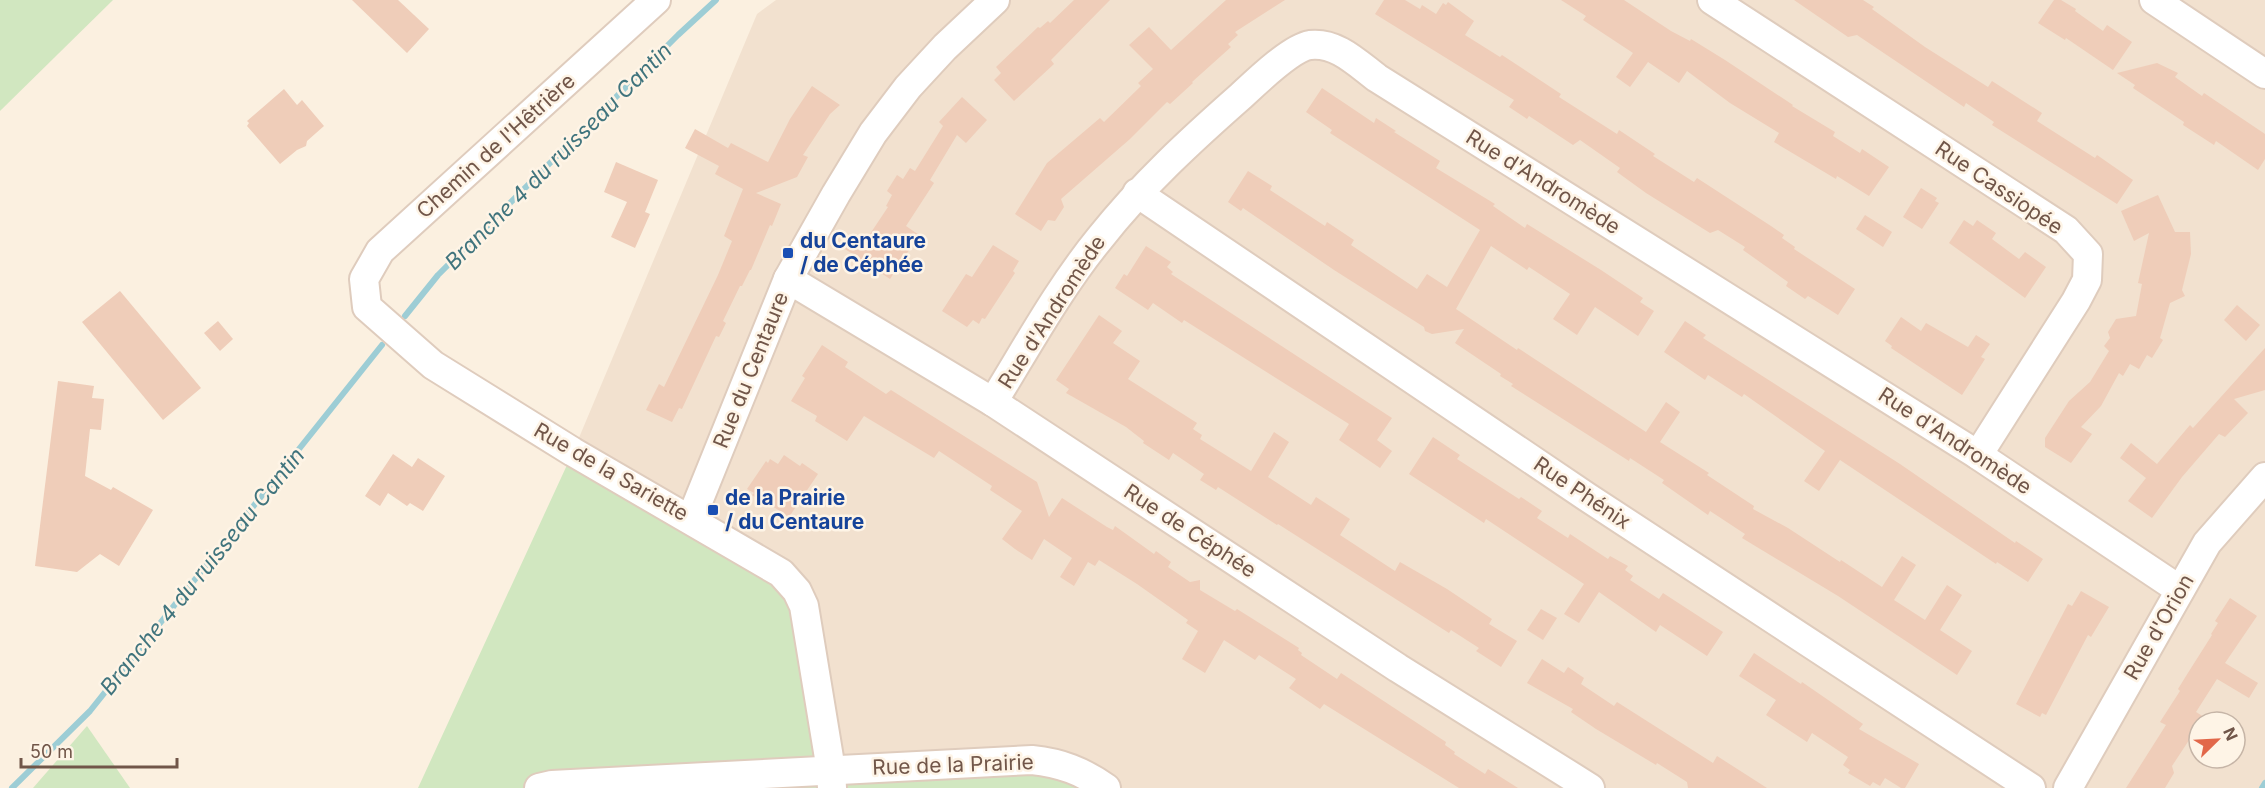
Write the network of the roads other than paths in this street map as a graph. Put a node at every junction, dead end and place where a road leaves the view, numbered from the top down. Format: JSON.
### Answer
{"nodes":[{"id":1,"x":656,"y":0,"type":"edge"},
{"id":2,"x":995,"y":0,"type":"edge"},
{"id":3,"x":1712,"y":0,"type":"edge"},
{"id":4,"x":2154,"y":0,"type":"edge"},
{"id":5,"x":2265,"y":74,"type":"edge"},
{"id":6,"x":1137,"y":193,"type":"junction"},
{"id":7,"x":788,"y":279,"type":"junction"},
{"id":8,"x":368,"y":307,"type":"joint"},
{"id":9,"x":993,"y":402,"type":"junction"},
{"id":10,"x":1978,"y":455,"type":"junction"},
{"id":11,"x":2265,"y":477,"type":"edge"},
{"id":12,"x":691,"y":519,"type":"junction"},
{"id":13,"x":2180,"y":590,"type":"junction"},
{"id":14,"x":831,"y":779,"type":"edge"},
{"id":15,"x":539,"y":788,"type":"edge"},
{"id":16,"x":1106,"y":788,"type":"edge"},
{"id":17,"x":1590,"y":788,"type":"edge"},
{"id":18,"x":2031,"y":788,"type":"edge"},
{"id":19,"x":2068,"y":788,"type":"edge"}],
"edges":[{"from":1,"to":8,"type":"street","name":"Chemin de l'Hêtrière"},
{"from":2,"to":7,"type":"street","name":"Rue du Centaure"},
{"from":3,"to":10,"type":"street","name":"Rue Cassiopée"},
{"from":4,"to":5,"type":"street"},
{"from":6,"to":9,"type":"street","name":"Rue d'Andromède"},
{"from":6,"to":10,"type":"street","name":"Rue d'Andromède"},
{"from":6,"to":18,"type":"street","name":"Rue Phénix"},
{"from":7,"to":9,"type":"street","name":"Rue de Céphée"},
{"from":7,"to":12,"type":"street","name":"Rue du Centaure"},
{"from":8,"to":12,"type":"street","name":"Rue de la Sariette"},
{"from":9,"to":17,"type":"street","name":"Rue de Céphée"},
{"from":10,"to":13,"type":"street","name":"Rue d'Andromède"},
{"from":11,"to":13,"type":"street","name":"Rue d'Orion"},
{"from":12,"to":14,"type":"street","name":"Rue de la Sariette"},
{"from":13,"to":19,"type":"street","name":"Rue d'Orion"},
{"from":14,"to":15,"type":"street","name":"Rue de la Prairie"},
{"from":14,"to":16,"type":"street","name":"Rue de la Prairie"}]}
